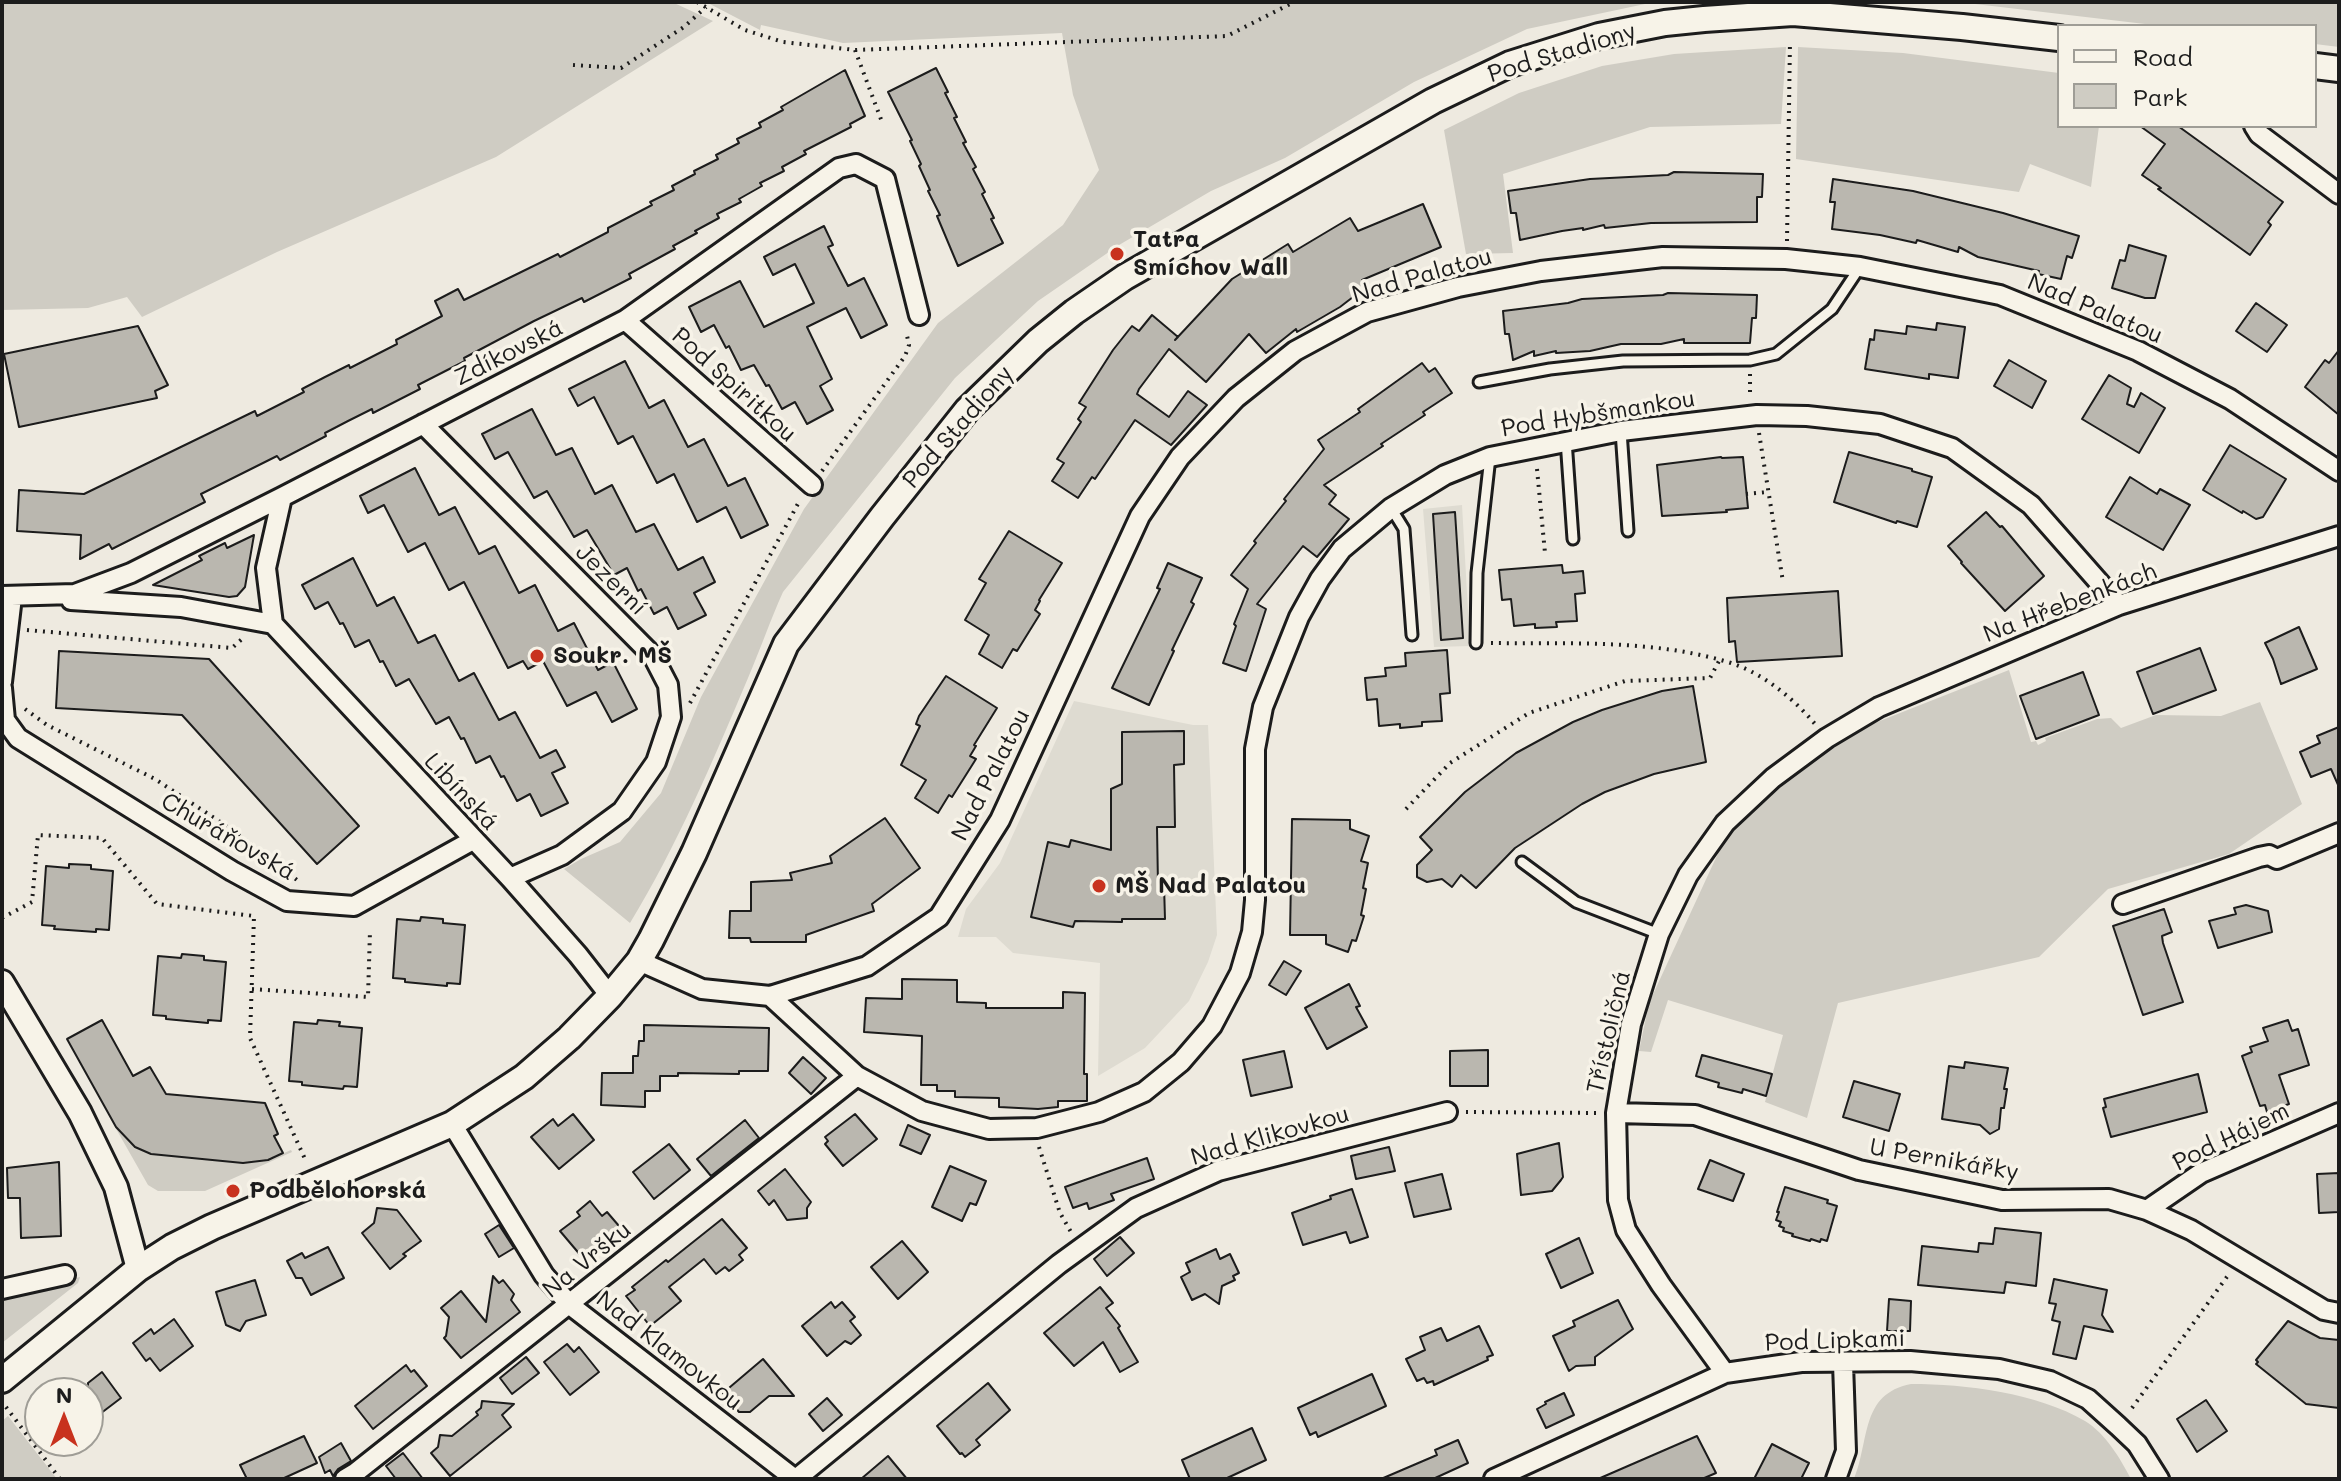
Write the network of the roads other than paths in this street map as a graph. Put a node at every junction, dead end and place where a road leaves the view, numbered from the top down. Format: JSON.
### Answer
{"nodes":[{"id":1,"x":2057,"y":38,"type":"edge"},
{"id":2,"x":2317,"y":66,"type":"edge"},
{"id":3,"x":2339,"y":69,"type":"edge"},
{"id":4,"x":2255,"y":128,"type":"edge"},
{"id":5,"x":2339,"y":194,"type":"edge"},
{"id":6,"x":1860,"y":267,"type":"junction"},
{"id":7,"x":625,"y":320,"type":"junction"},
{"id":8,"x":912,"y":320,"type":"road end"},
{"id":9,"x":1479,"y":382,"type":"dead end"},
{"id":10,"x":423,"y":424,"type":"junction"},
{"id":11,"x":1621,"y":431,"type":"junction"},
{"id":12,"x":1566,"y":440,"type":"junction"},
{"id":13,"x":1490,"y":457,"type":"junction"},
{"id":14,"x":2339,"y":471,"type":"edge"},
{"id":15,"x":812,"y":485,"type":"road end"},
{"id":16,"x":282,"y":497,"type":"junction"},
{"id":17,"x":1391,"y":508,"type":"junction"},
{"id":18,"x":1628,"y":531,"type":"dead end"},
{"id":19,"x":2339,"y":536,"type":"edge"},
{"id":20,"x":1573,"y":539,"type":"dead end"},
{"id":21,"x":7,"y":596,"type":"edge"},
{"id":22,"x":2119,"y":605,"type":"junction"},
{"id":23,"x":273,"y":624,"type":"junction"},
{"id":24,"x":1412,"y":635,"type":"dead end"},
{"id":25,"x":1476,"y":643,"type":"road end"},
{"id":26,"x":2,"y":682,"type":"edge"},
{"id":27,"x":2,"y":688,"type":"edge"},
{"id":28,"x":1827,"y":738,"type":"joint"},
{"id":29,"x":2339,"y":833,"type":"edge"},
{"id":30,"x":473,"y":840,"type":"junction"},
{"id":31,"x":1522,"y":862,"type":"dead end"},
{"id":32,"x":510,"y":878,"type":"junction"},
{"id":33,"x":2123,"y":904,"type":"dead end"},
{"id":34,"x":1659,"y":934,"type":"junction"},
{"id":35,"x":639,"y":961,"type":"junction"},
{"id":36,"x":2,"y":982,"type":"edge"},
{"id":37,"x":610,"y":996,"type":"junction"},
{"id":38,"x":770,"y":996,"type":"junction"},
{"id":39,"x":857,"y":1076,"type":"junction"},
{"id":40,"x":1447,"y":1112,"type":"road end"},
{"id":41,"x":1616,"y":1113,"type":"junction"},
{"id":42,"x":2339,"y":1113,"type":"edge"},
{"id":43,"x":452,"y":1124,"type":"junction"},
{"id":44,"x":2147,"y":1210,"type":"junction"},
{"id":45,"x":138,"y":1269,"type":"junction"},
{"id":46,"x":65,"y":1275,"type":"dead end"},
{"id":47,"x":2,"y":1289,"type":"edge"},
{"id":48,"x":570,"y":1305,"type":"junction"},
{"id":49,"x":2339,"y":1313,"type":"edge"},
{"id":50,"x":1843,"y":1363,"type":"junction"},
{"id":51,"x":1725,"y":1373,"type":"junction"},
{"id":52,"x":2,"y":1380,"type":"edge"},
{"id":53,"x":345,"y":1479,"type":"edge"},
{"id":54,"x":795,"y":1479,"type":"edge"},
{"id":55,"x":1494,"y":1479,"type":"edge"},
{"id":56,"x":1836,"y":1479,"type":"edge"},
{"id":57,"x":2159,"y":1479,"type":"edge"}],
"edges":[{"from":1,"to":35,"type":"main road","name":"Pod Stadiony"},
{"from":2,"to":3,"type":"main road"},
{"from":4,"to":5,"type":"street"},
{"from":6,"to":9,"type":"lane"},
{"from":6,"to":14,"type":"street","name":"Nad Palatou"},
{"from":6,"to":38,"type":"street","name":"Nad Palatou"},
{"from":7,"to":8,"type":"street","name":"Zdíkovská"},
{"from":7,"to":10,"type":"street","name":"Zdíkovská"},
{"from":7,"to":15,"type":"street","name":"Pod Spiritkou"},
{"from":10,"to":16,"type":"street","name":"Zdíkovská"},
{"from":10,"to":32,"type":"street","name":"Jezerní"},
{"from":11,"to":12,"type":"street","name":"Pod Hybšmankou"},
{"from":11,"to":18,"type":"lane"},
{"from":11,"to":22,"type":"street","name":"Pod Hybšmankou"},
{"from":12,"to":13,"type":"street","name":"Pod Hybšmankou"},
{"from":12,"to":20,"type":"lane"},
{"from":13,"to":17,"type":"street","name":"Pod Hybšmankou"},
{"from":13,"to":25,"type":"lane"},
{"from":16,"to":21,"type":"street","name":"Zdíkovská"},
{"from":16,"to":23,"type":"street"},
{"from":17,"to":24,"type":"lane"},
{"from":17,"to":39,"type":"street","name":"Pod Hybšmankou"},
{"from":19,"to":22,"type":"street","name":"Na Hřebenkách"},
{"from":21,"to":23,"type":"street"},
{"from":21,"to":26,"type":"street"},
{"from":22,"to":28,"type":"street","name":"Na Hřebenkách"},
{"from":23,"to":30,"type":"street","name":"Libínská"},
{"from":27,"to":30,"type":"street","name":"Churáňovská"},
{"from":28,"to":34,"type":"street","name":"Třístoličná"},
{"from":29,"to":33,"type":"street"},
{"from":30,"to":32,"type":"street","name":"Libínská"},
{"from":31,"to":34,"type":"lane"},
{"from":32,"to":37,"type":"street","name":"Libínská"},
{"from":34,"to":41,"type":"street","name":"Třístoličná"},
{"from":35,"to":37,"type":"main road","name":"Pod Stadiony"},
{"from":35,"to":38,"type":"street"},
{"from":36,"to":45,"type":"street"},
{"from":37,"to":43,"type":"main road","name":"Pod Stadiony"},
{"from":38,"to":39,"type":"street","name":"Pod Hybšmankou"},
{"from":39,"to":48,"type":"street","name":"Na Vršku"},
{"from":40,"to":54,"type":"street","name":"Nad Klikovkou"},
{"from":41,"to":44,"type":"street","name":"U Pernikářky"},
{"from":41,"to":51,"type":"street","name":"Třístoličná"},
{"from":42,"to":44,"type":"street","name":"Pod Hájem"},
{"from":43,"to":45,"type":"main road","name":"Pod Stadiony"},
{"from":43,"to":48,"type":"street","name":"Nad Klamovkou"},
{"from":44,"to":49,"type":"street","name":"U Pernikářky"},
{"from":45,"to":52,"type":"main road"},
{"from":46,"to":47,"type":"street"},
{"from":48,"to":53,"type":"street","name":"Na Vršku"},
{"from":48,"to":54,"type":"street","name":"Nad Klamovkou"},
{"from":50,"to":51,"type":"street","name":"Pod Lipkami"},
{"from":50,"to":56,"type":"street"},
{"from":50,"to":57,"type":"street","name":"Pod Lipkami"},
{"from":51,"to":55,"type":"street","name":"Pod Lipkami"}]}
